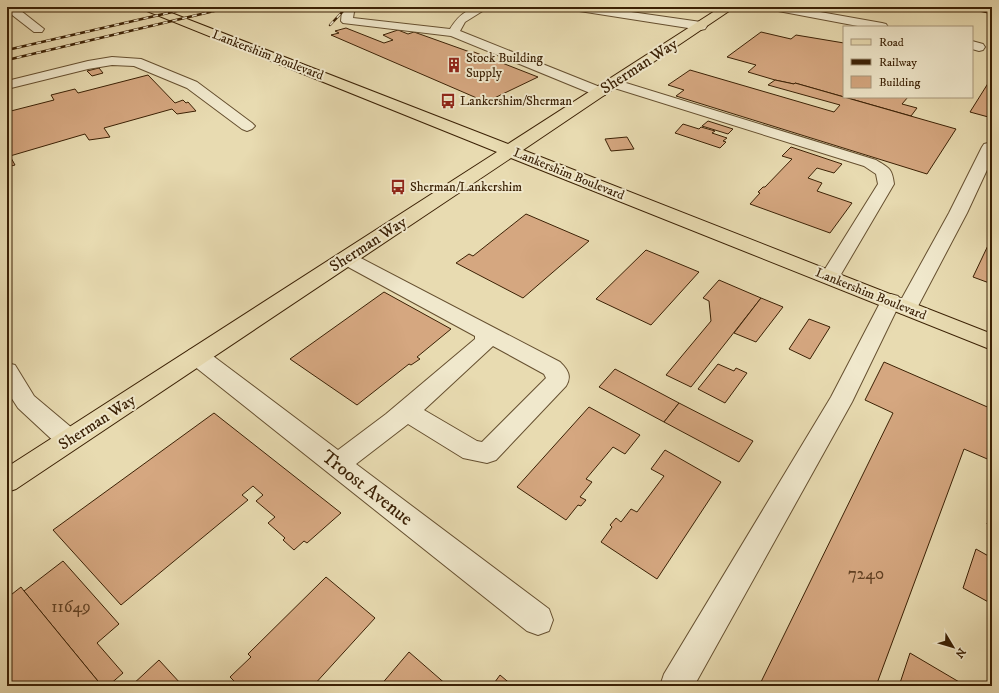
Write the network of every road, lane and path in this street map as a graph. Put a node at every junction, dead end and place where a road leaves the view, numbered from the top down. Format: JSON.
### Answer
{"nodes":[{"id":1,"x":9,"y":7,"type":"edge"},
{"id":2,"x":146,"y":7,"type":"edge"},
{"id":3,"x":354,"y":7,"type":"edge"},
{"id":4,"x":483,"y":7,"type":"edge"},
{"id":5,"x":573,"y":7,"type":"edge"},
{"id":6,"x":729,"y":7,"type":"edge"},
{"id":7,"x":773,"y":7,"type":"edge"},
{"id":8,"x":701,"y":26,"type":"junction"},
{"id":9,"x":877,"y":26,"type":"edge"},
{"id":10,"x":38,"y":29,"type":"dead end"},
{"id":11,"x":453,"y":33,"type":"junction"},
{"id":12,"x":7,"y":85,"type":"edge"},
{"id":13,"x":606,"y":88,"type":"junction"},
{"id":14,"x":247,"y":126,"type":"dead end"},
{"id":15,"x":992,"y":147,"type":"edge"},
{"id":16,"x":511,"y":150,"type":"junction"},
{"id":17,"x":346,"y":258,"type":"junction"},
{"id":18,"x":830,"y":277,"type":"junction"},
{"id":19,"x":899,"y":305,"type":"junction"},
{"id":20,"x":487,"y":333,"type":"junction"},
{"id":21,"x":992,"y":342,"type":"edge"},
{"id":22,"x":196,"y":356,"type":"junction"},
{"id":23,"x":7,"y":371,"type":"edge"},
{"id":24,"x":406,"y":411,"type":"junction"},
{"id":25,"x":69,"y":440,"type":"junction"},
{"id":26,"x":337,"y":465,"type":"junction"},
{"id":27,"x":7,"y":481,"type":"edge"},
{"id":28,"x":538,"y":620,"type":"dead end"},
{"id":29,"x":676,"y":686,"type":"edge"}],
"edges":[{"from":1,"to":10,"type":"street"},
{"from":2,"to":16,"type":"main road","name":"Lankershim Boulevard"},
{"from":3,"to":11,"type":"street"},
{"from":4,"to":11,"type":"street"},
{"from":5,"to":8,"type":"street"},
{"from":6,"to":8,"type":"main road","name":"Sherman Way"},
{"from":7,"to":9,"type":"street"},
{"from":8,"to":13,"type":"main road","name":"Sherman Way"},
{"from":11,"to":13,"type":"street"},
{"from":12,"to":14,"type":"street"},
{"from":13,"to":16,"type":"main road","name":"Sherman Way"},
{"from":13,"to":18,"type":"street"},
{"from":15,"to":19,"type":"street"},
{"from":16,"to":17,"type":"main road","name":"Sherman Way"},
{"from":16,"to":18,"type":"main road","name":"Lankershim Boulevard"},
{"from":17,"to":20,"type":"street"},
{"from":17,"to":22,"type":"main road","name":"Sherman Way"},
{"from":18,"to":19,"type":"main road","name":"Lankershim Boulevard"},
{"from":19,"to":21,"type":"main road","name":"Lankershim Boulevard"},
{"from":19,"to":29,"type":"street"},
{"from":20,"to":24,"type":"street"},
{"from":20,"to":24,"type":"street"},
{"from":22,"to":25,"type":"main road","name":"Sherman Way"},
{"from":22,"to":26,"type":"street","name":"Troost Avenue"},
{"from":23,"to":25,"type":"street"},
{"from":24,"to":26,"type":"street"},
{"from":25,"to":27,"type":"main road","name":"Sherman Way"},
{"from":26,"to":28,"type":"street","name":"Troost Avenue"}]}
